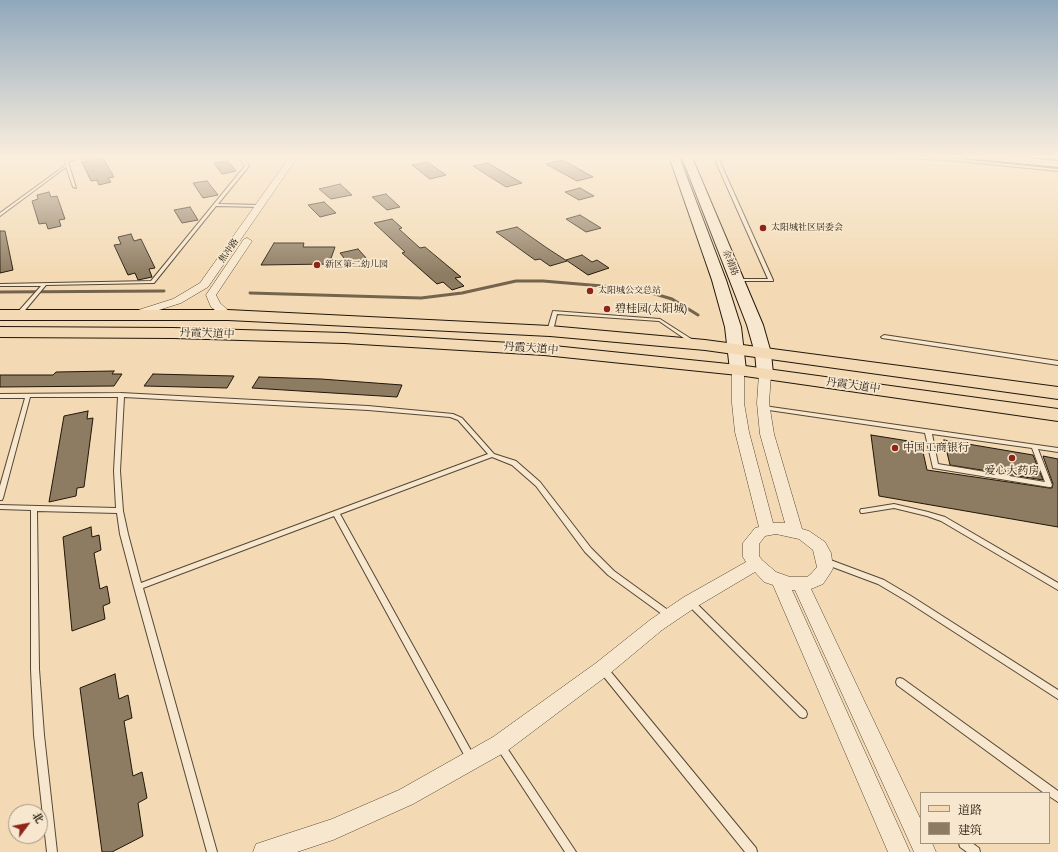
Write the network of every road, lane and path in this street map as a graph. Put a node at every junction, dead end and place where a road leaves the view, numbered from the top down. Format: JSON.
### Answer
{"nodes":[{"id":1,"x":27,"y":195,"type":"edge"},
{"id":2,"x":223,"y":195,"type":"edge"},
{"id":3,"x":268,"y":195,"type":"edge"},
{"id":4,"x":277,"y":195,"type":"edge"},
{"id":5,"x":688,"y":195,"type":"edge"},
{"id":6,"x":702,"y":195,"type":"edge"},
{"id":7,"x":732,"y":195,"type":"edge"},
{"id":8,"x":215,"y":205,"type":"junction"},
{"id":9,"x":260,"y":206,"type":"junction"},
{"id":10,"x":0,"y":215,"type":"edge"},
{"id":11,"x":737,"y":280,"type":"junction"},
{"id":12,"x":45,"y":284,"type":"junction"},
{"id":13,"x":0,"y":285,"type":"edge"},
{"id":14,"x":18,"y":314,"type":"junction"},
{"id":15,"x":136,"y":314,"type":"junction"},
{"id":16,"x":0,"y":315,"type":"edge"},
{"id":17,"x":228,"y":315,"type":"junction"},
{"id":18,"x":0,"y":332,"type":"edge"},
{"id":19,"x":884,"y":337,"type":"dead end"},
{"id":20,"x":737,"y":349,"type":"junction"},
{"id":21,"x":763,"y":352,"type":"junction"},
{"id":22,"x":1058,"y":363,"type":"edge"},
{"id":23,"x":738,"y":370,"type":"junction"},
{"id":24,"x":765,"y":374,"type":"junction"},
{"id":25,"x":1058,"y":393,"type":"edge"},
{"id":26,"x":121,"y":395,"type":"junction"},
{"id":27,"x":0,"y":396,"type":"edge"},
{"id":28,"x":28,"y":396,"type":"junction"},
{"id":29,"x":764,"y":408,"type":"junction"},
{"id":30,"x":1058,"y":415,"type":"edge"},
{"id":31,"x":928,"y":431,"type":"junction"},
{"id":32,"x":1034,"y":446,"type":"junction"},
{"id":33,"x":1058,"y":450,"type":"edge"},
{"id":34,"x":492,"y":454,"type":"junction"},
{"id":35,"x":0,"y":498,"type":"edge"},
{"id":36,"x":0,"y":507,"type":"edge"},
{"id":37,"x":34,"y":508,"type":"junction"},
{"id":38,"x":120,"y":511,"type":"junction"},
{"id":39,"x":863,"y":511,"type":"dead end"},
{"id":40,"x":336,"y":513,"type":"junction"},
{"id":41,"x":767,"y":530,"type":"junction"},
{"id":42,"x":795,"y":531,"type":"junction"},
{"id":43,"x":825,"y":561,"type":"junction"},
{"id":44,"x":756,"y":564,"type":"junction"},
{"id":45,"x":780,"y":581,"type":"junction"},
{"id":46,"x":800,"y":584,"type":"junction"},
{"id":47,"x":138,"y":587,"type":"junction"},
{"id":48,"x":1058,"y":587,"type":"edge"},
{"id":49,"x":690,"y":602,"type":"junction"},
{"id":50,"x":671,"y":616,"type":"junction"},
{"id":51,"x":602,"y":669,"type":"junction"},
{"id":52,"x":900,"y":682,"type":"dead end"},
{"id":53,"x":1058,"y":695,"type":"edge"},
{"id":54,"x":803,"y":714,"type":"dead end"},
{"id":55,"x":500,"y":744,"type":"junction"},
{"id":56,"x":471,"y":760,"type":"junction"},
{"id":57,"x":1058,"y":797,"type":"edge"},
{"id":58,"x":920,"y":841,"type":"edge"},
{"id":59,"x":965,"y":844,"type":"edge"},
{"id":60,"x":52,"y":852,"type":"edge"},
{"id":61,"x":212,"y":852,"type":"edge"},
{"id":62,"x":264,"y":852,"type":"edge"},
{"id":63,"x":571,"y":852,"type":"edge"},
{"id":64,"x":752,"y":852,"type":"edge"},
{"id":65,"x":899,"y":852,"type":"edge"},
{"id":66,"x":975,"y":852,"type":"edge"}],
"edges":[{"from":1,"to":10,"type":"lane"},
{"from":2,"to":8,"type":"lane"},
{"from":3,"to":9,"type":"street","name":"焦冲路"},
{"from":4,"to":17,"type":"street","name":"焦冲路"},
{"from":5,"to":20,"type":"main road","name":"余靖路"},
{"from":6,"to":11,"type":"main road","name":"余靖路"},
{"from":7,"to":11,"type":"lane"},
{"from":8,"to":9,"type":"lane"},
{"from":8,"to":12,"type":"lane"},
{"from":9,"to":15,"type":"street","name":"焦冲路"},
{"from":11,"to":21,"type":"main road","name":"余靖路"},
{"from":12,"to":13,"type":"lane"},
{"from":12,"to":14,"type":"lane"},
{"from":14,"to":15,"type":"main road","name":"丹霞大道中"},
{"from":14,"to":16,"type":"main road","name":"丹霞大道中"},
{"from":15,"to":17,"type":"main road","name":"丹霞大道中"},
{"from":17,"to":20,"type":"main road","name":"丹霞大道中"},
{"from":18,"to":23,"type":"main road","name":"丹霞大道中"},
{"from":19,"to":22,"type":"lane"},
{"from":20,"to":21,"type":"main road","name":"丹霞大道中"},
{"from":20,"to":23,"type":"main road","name":"余靖路"},
{"from":21,"to":24,"type":"main road","name":"余靖路"},
{"from":21,"to":25,"type":"main road","name":"丹霞大道中"},
{"from":23,"to":24,"type":"main road","name":"丹霞大道中"},
{"from":23,"to":41,"type":"street"},
{"from":24,"to":29,"type":"street"},
{"from":24,"to":30,"type":"main road","name":"丹霞大道中"},
{"from":26,"to":28,"type":"lane"},
{"from":26,"to":34,"type":"lane"},
{"from":26,"to":38,"type":"lane"},
{"from":27,"to":28,"type":"lane"},
{"from":28,"to":35,"type":"lane"},
{"from":29,"to":31,"type":"lane"},
{"from":29,"to":42,"type":"street"},
{"from":31,"to":32,"type":"lane"},
{"from":31,"to":32,"type":"lane"},
{"from":32,"to":33,"type":"lane"},
{"from":34,"to":40,"type":"lane"},
{"from":34,"to":50,"type":"lane"},
{"from":36,"to":37,"type":"lane"},
{"from":37,"to":38,"type":"lane"},
{"from":37,"to":60,"type":"lane"},
{"from":38,"to":47,"type":"lane"},
{"from":39,"to":48,"type":"lane"},
{"from":40,"to":47,"type":"lane"},
{"from":40,"to":56,"type":"lane"},
{"from":41,"to":42,"type":"street"},
{"from":41,"to":44,"type":"street"},
{"from":42,"to":43,"type":"street"},
{"from":43,"to":46,"type":"street"},
{"from":43,"to":53,"type":"lane"},
{"from":44,"to":45,"type":"street"},
{"from":44,"to":49,"type":"street"},
{"from":45,"to":46,"type":"street"},
{"from":45,"to":65,"type":"street"},
{"from":46,"to":58,"type":"street"},
{"from":47,"to":61,"type":"lane"},
{"from":49,"to":50,"type":"street"},
{"from":49,"to":54,"type":"lane"},
{"from":50,"to":51,"type":"street"},
{"from":51,"to":55,"type":"street"},
{"from":51,"to":64,"type":"lane"},
{"from":52,"to":57,"type":"lane"},
{"from":55,"to":56,"type":"street"},
{"from":55,"to":63,"type":"lane"},
{"from":56,"to":62,"type":"street"},
{"from":59,"to":66,"type":"lane"}]}
